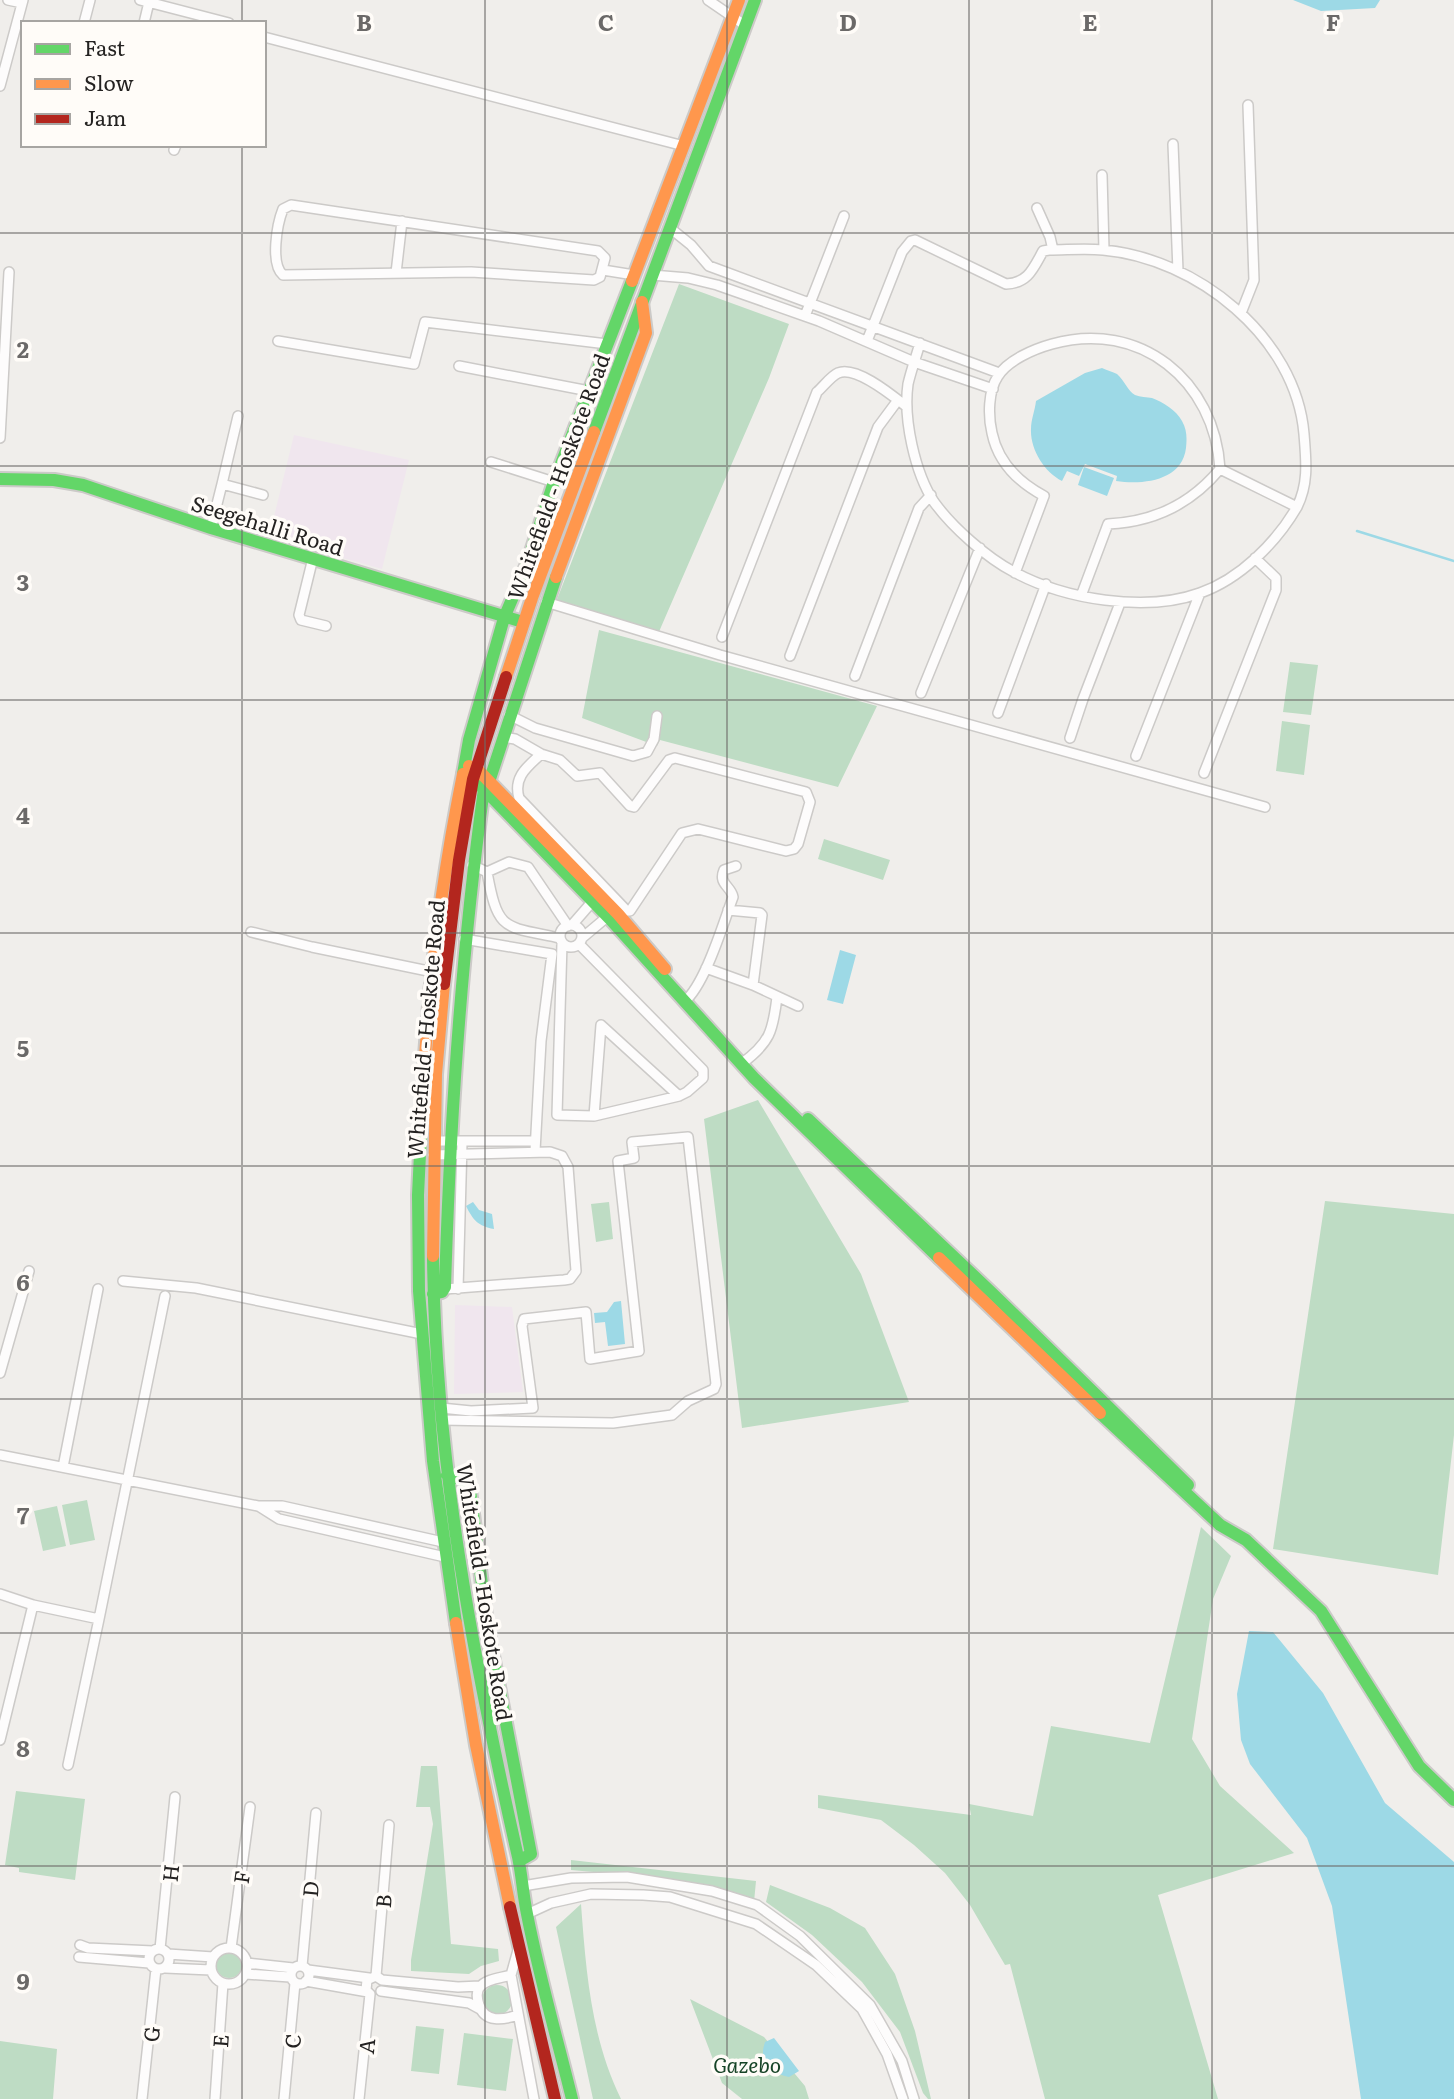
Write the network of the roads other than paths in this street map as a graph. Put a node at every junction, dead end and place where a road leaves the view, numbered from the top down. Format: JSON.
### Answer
{"nodes":[{"id":1,"x":8,"y":0,"type":"edge"},
{"id":2,"x":90,"y":0,"type":"edge"},
{"id":3,"x":708,"y":0,"type":"edge"},
{"id":4,"x":739,"y":0,"type":"edge"},
{"id":5,"x":755,"y":0,"type":"edge"},
{"id":6,"x":144,"y":1,"type":"edge"},
{"id":7,"x":22,"y":2,"type":"edge"},
{"id":8,"x":732,"y":18,"type":"junction"},
{"id":9,"x":208,"y":20,"type":"edge"},
{"id":10,"x":85,"y":21,"type":"edge"},
{"id":11,"x":144,"y":21,"type":"edge"},
{"id":12,"x":746,"y":26,"type":"junction"},
{"id":13,"x":266,"y":38,"type":"edge"},
{"id":14,"x":4,"y":56,"type":"edge"},
{"id":15,"x":0,"y":86,"type":"edge"},
{"id":16,"x":1248,"y":104,"type":"dead end"},
{"id":17,"x":1173,"y":144,"type":"dead end"},
{"id":18,"x":684,"y":146,"type":"junction"},
{"id":19,"x":1102,"y":175,"type":"dead end"},
{"id":20,"x":1037,"y":208,"type":"dead end"},
{"id":21,"x":844,"y":216,"type":"dead end"},
{"id":22,"x":402,"y":221,"type":"junction"},
{"id":23,"x":670,"y":228,"type":"junction"},
{"id":24,"x":1053,"y":250,"type":"junction"},
{"id":25,"x":1104,"y":250,"type":"junction"},
{"id":26,"x":603,"y":270,"type":"junction"},
{"id":27,"x":1178,"y":271,"type":"junction"},
{"id":28,"x":9,"y":272,"type":"dead end"},
{"id":29,"x":396,"y":273,"type":"junction"},
{"id":30,"x":634,"y":275,"type":"junction"},
{"id":31,"x":652,"y":275,"type":"junction"},
{"id":32,"x":642,"y":302,"type":"junction"},
{"id":33,"x":811,"y":302,"type":"junction"},
{"id":34,"x":1241,"y":313,"type":"junction"},
{"id":35,"x":805,"y":316,"type":"junction"},
{"id":36,"x":873,"y":325,"type":"junction"},
{"id":37,"x":278,"y":341,"type":"dead end"},
{"id":38,"x":867,"y":341,"type":"junction"},
{"id":39,"x":920,"y":343,"type":"junction"},
{"id":40,"x":607,"y":344,"type":"junction"},
{"id":41,"x":914,"y":362,"type":"junction"},
{"id":42,"x":459,"y":366,"type":"dead end"},
{"id":43,"x":999,"y":373,"type":"junction"},
{"id":44,"x":993,"y":389,"type":"junction"},
{"id":45,"x":589,"y":391,"type":"junction"},
{"id":46,"x":898,"y":400,"type":"junction"},
{"id":47,"x":907,"y":407,"type":"junction"},
{"id":48,"x":238,"y":416,"type":"dead end"},
{"id":49,"x":0,"y":428,"type":"edge"},
{"id":50,"x":0,"y":438,"type":"edge"},
{"id":51,"x":491,"y":462,"type":"dead end"},
{"id":52,"x":1220,"y":469,"type":"junction"},
{"id":53,"x":0,"y":479,"type":"edge"},
{"id":54,"x":554,"y":482,"type":"junction"},
{"id":55,"x":222,"y":484,"type":"junction"},
{"id":56,"x":262,"y":495,"type":"dead end"},
{"id":57,"x":931,"y":495,"type":"junction"},
{"id":58,"x":1297,"y":506,"type":"junction"},
{"id":59,"x":211,"y":527,"type":"junction"},
{"id":60,"x":980,"y":548,"type":"junction"},
{"id":61,"x":313,"y":558,"type":"junction"},
{"id":62,"x":1255,"y":558,"type":"junction"},
{"id":63,"x":1015,"y":573,"type":"junction"},
{"id":64,"x":1046,"y":584,"type":"junction"},
{"id":65,"x":1200,"y":593,"type":"junction"},
{"id":66,"x":1081,"y":596,"type":"junction"},
{"id":67,"x":545,"y":602,"type":"junction"},
{"id":68,"x":1121,"y":603,"type":"junction"},
{"id":69,"x":504,"y":618,"type":"junction"},
{"id":70,"x":523,"y":622,"type":"junction"},
{"id":71,"x":326,"y":626,"type":"dead end"},
{"id":72,"x":722,"y":637,"type":"dead end"},
{"id":73,"x":790,"y":656,"type":"dead end"},
{"id":74,"x":855,"y":676,"type":"dead end"},
{"id":75,"x":921,"y":694,"type":"dead end"},
{"id":76,"x":998,"y":713,"type":"dead end"},
{"id":77,"x":509,"y":715,"type":"junction"},
{"id":78,"x":657,"y":716,"type":"dead end"},
{"id":79,"x":503,"y":737,"type":"junction"},
{"id":80,"x":1070,"y":738,"type":"dead end"},
{"id":81,"x":541,"y":754,"type":"junction"},
{"id":82,"x":1136,"y":756,"type":"dead end"},
{"id":83,"x":469,"y":772,"type":"junction"},
{"id":84,"x":1204,"y":772,"type":"dead end"},
{"id":85,"x":487,"y":785,"type":"junction"},
{"id":86,"x":1265,"y":807,"type":"dead end"},
{"id":87,"x":472,"y":866,"type":"junction"},
{"id":88,"x":736,"y":866,"type":"dead end"},
{"id":89,"x":487,"y":872,"type":"junction"},
{"id":90,"x":592,"y":902,"type":"junction"},
{"id":91,"x":728,"y":910,"type":"junction"},
{"id":92,"x":624,"y":914,"type":"junction"},
{"id":93,"x":607,"y":917,"type":"junction"},
{"id":94,"x":570,"y":925,"type":"junction"},
{"id":95,"x":251,"y":932,"type":"dead end"},
{"id":96,"x":464,"y":939,"type":"junction"},
{"id":97,"x":561,"y":941,"type":"junction"},
{"id":98,"x":581,"y":941,"type":"junction"},
{"id":99,"x":706,"y":968,"type":"junction"},
{"id":100,"x":433,"y":972,"type":"junction"},
{"id":101,"x":754,"y":985,"type":"junction"},
{"id":102,"x":777,"y":996,"type":"junction"},
{"id":103,"x":687,"y":1000,"type":"junction"},
{"id":104,"x":798,"y":1006,"type":"dead end"},
{"id":105,"x":744,"y":1062,"type":"junction"},
{"id":106,"x":679,"y":1096,"type":"junction"},
{"id":107,"x":594,"y":1116,"type":"junction"},
{"id":108,"x":535,"y":1146,"type":"junction"},
{"id":109,"x":453,"y":1147,"type":"junction"},
{"id":110,"x":433,"y":1148,"type":"junction"},
{"id":111,"x":462,"y":1154,"type":"junction"},
{"id":112,"x":29,"y":1271,"type":"dead end"},
{"id":113,"x":123,"y":1281,"type":"dead end"},
{"id":114,"x":98,"y":1289,"type":"dead end"},
{"id":115,"x":445,"y":1291,"type":"junction"},
{"id":116,"x":165,"y":1296,"type":"dead end"},
{"id":117,"x":422,"y":1334,"type":"junction"},
{"id":118,"x":0,"y":1373,"type":"edge"},
{"id":119,"x":442,"y":1414,"type":"junction"},
{"id":120,"x":0,"y":1455,"type":"edge"},
{"id":121,"x":63,"y":1467,"type":"junction"},
{"id":122,"x":447,"y":1475,"type":"junction"},
{"id":123,"x":130,"y":1479,"type":"junction"},
{"id":124,"x":258,"y":1506,"type":"junction"},
{"id":125,"x":443,"y":1542,"type":"junction"},
{"id":126,"x":445,"y":1557,"type":"junction"},
{"id":127,"x":0,"y":1594,"type":"edge"},
{"id":128,"x":33,"y":1605,"type":"junction"},
{"id":129,"x":99,"y":1619,"type":"junction"},
{"id":130,"x":481,"y":1689,"type":"junction"},
{"id":131,"x":467,"y":1692,"type":"junction"},
{"id":132,"x":0,"y":1740,"type":"edge"},
{"id":133,"x":68,"y":1765,"type":"dead end"},
{"id":134,"x":175,"y":1797,"type":"dead end"},
{"id":135,"x":1454,"y":1800,"type":"edge"},
{"id":136,"x":250,"y":1807,"type":"dead end"},
{"id":137,"x":316,"y":1813,"type":"dead end"},
{"id":138,"x":389,"y":1825,"type":"dead end"},
{"id":139,"x":519,"y":1861,"type":"junction"},
{"id":140,"x":523,"y":1886,"type":"junction"},
{"id":141,"x":527,"y":1914,"type":"junction"},
{"id":142,"x":80,"y":1945,"type":"dead end"},
{"id":143,"x":231,"y":1948,"type":"junction"},
{"id":144,"x":519,"y":1949,"type":"junction"},
{"id":145,"x":160,"y":1951,"type":"junction"},
{"id":146,"x":79,"y":1957,"type":"dead end"},
{"id":147,"x":213,"y":1957,"type":"junction"},
{"id":148,"x":247,"y":1962,"type":"junction"},
{"id":149,"x":157,"y":1966,"type":"junction"},
{"id":150,"x":211,"y":1970,"type":"junction"},
{"id":151,"x":298,"y":1973,"type":"junction"},
{"id":152,"x":245,"y":1974,"type":"junction"},
{"id":153,"x":511,"y":1975,"type":"junction"},
{"id":154,"x":375,"y":1978,"type":"junction"},
{"id":155,"x":223,"y":1983,"type":"junction"},
{"id":156,"x":480,"y":1986,"type":"junction"},
{"id":157,"x":381,"y":1991,"type":"junction"},
{"id":158,"x":368,"y":1992,"type":"junction"},
{"id":159,"x":480,"y":2009,"type":"junction"},
{"id":160,"x":518,"y":2015,"type":"junction"},
{"id":161,"x":142,"y":2099,"type":"edge"},
{"id":162,"x":215,"y":2099,"type":"edge"},
{"id":163,"x":284,"y":2099,"type":"edge"},
{"id":164,"x":359,"y":2099,"type":"edge"},
{"id":165,"x":534,"y":2099,"type":"edge"},
{"id":166,"x":555,"y":2099,"type":"edge"},
{"id":167,"x":572,"y":2099,"type":"edge"},
{"id":168,"x":903,"y":2099,"type":"edge"},
{"id":169,"x":915,"y":2099,"type":"edge"}],
"edges":[{"from":1,"to":7,"type":"street"},
{"from":2,"to":10,"type":"street"},
{"from":3,"to":8,"type":"street"},
{"from":4,"to":8,"type":"main road","name":"Whitefield - Hoskote Road"},
{"from":5,"to":12,"type":"main road","name":"Whitefield - Hoskote Road"},
{"from":6,"to":9,"type":"street"},
{"from":6,"to":11,"type":"street"},
{"from":7,"to":14,"type":"street"},
{"from":8,"to":12,"type":"street"},
{"from":8,"to":18,"type":"main road","name":"Whitefield - Hoskote Road"},
{"from":12,"to":23,"type":"main road","name":"Whitefield - Hoskote Road"},
{"from":13,"to":18,"type":"street"},
{"from":14,"to":15,"type":"street"},
{"from":16,"to":34,"type":"street"},
{"from":17,"to":27,"type":"street"},
{"from":18,"to":30,"type":"main road","name":"Whitefield - Hoskote Road"},
{"from":19,"to":25,"type":"street"},
{"from":20,"to":24,"type":"street"},
{"from":21,"to":33,"type":"street"},
{"from":22,"to":26,"type":"street"},
{"from":22,"to":29,"type":"street"},
{"from":22,"to":29,"type":"street"},
{"from":23,"to":31,"type":"main road","name":"Whitefield - Hoskote Road"},
{"from":23,"to":33,"type":"street"},
{"from":24,"to":25,"type":"street"},
{"from":24,"to":36,"type":"street"},
{"from":25,"to":27,"type":"street"},
{"from":26,"to":29,"type":"street"},
{"from":26,"to":30,"type":"street"},
{"from":27,"to":34,"type":"street"},
{"from":28,"to":49,"type":"street"},
{"from":30,"to":40,"type":"main road","name":"Whitefield - Hoskote Road"},
{"from":31,"to":32,"type":"main road","name":"Whitefield - Hoskote Road"},
{"from":31,"to":35,"type":"street"},
{"from":32,"to":67,"type":"main road"},
{"from":32,"to":70,"type":"main road","name":"Whitefield - Hoskote Road"},
{"from":33,"to":35,"type":"street"},
{"from":33,"to":36,"type":"street"},
{"from":34,"to":58,"type":"street"},
{"from":35,"to":38,"type":"street"},
{"from":36,"to":38,"type":"street"},
{"from":36,"to":39,"type":"street"},
{"from":37,"to":40,"type":"street"},
{"from":38,"to":41,"type":"street"},
{"from":39,"to":41,"type":"street"},
{"from":39,"to":43,"type":"street"},
{"from":40,"to":45,"type":"main road","name":"Whitefield - Hoskote Road"},
{"from":41,"to":44,"type":"street"},
{"from":41,"to":47,"type":"street"},
{"from":42,"to":45,"type":"street"},
{"from":43,"to":44,"type":"street"},
{"from":43,"to":52,"type":"street"},
{"from":44,"to":63,"type":"street"},
{"from":45,"to":54,"type":"main road","name":"Whitefield - Hoskote Road"},
{"from":46,"to":47,"type":"street"},
{"from":46,"to":72,"type":"street"},
{"from":46,"to":73,"type":"street"},
{"from":47,"to":57,"type":"street"},
{"from":48,"to":55,"type":"street"},
{"from":49,"to":50,"type":"street"},
{"from":51,"to":54,"type":"street"},
{"from":52,"to":58,"type":"street"},
{"from":52,"to":66,"type":"street"},
{"from":53,"to":59,"type":"main road","name":"Seegehalli Road"},
{"from":54,"to":69,"type":"main road","name":"Whitefield - Hoskote Road"},
{"from":55,"to":56,"type":"street"},
{"from":55,"to":59,"type":"street"},
{"from":57,"to":60,"type":"street"},
{"from":57,"to":74,"type":"street"},
{"from":58,"to":62,"type":"street"},
{"from":59,"to":61,"type":"main road","name":"Seegehalli Road"},
{"from":60,"to":63,"type":"street"},
{"from":60,"to":75,"type":"street"},
{"from":61,"to":69,"type":"main road","name":"Seegehalli Road"},
{"from":61,"to":71,"type":"street"},
{"from":62,"to":65,"type":"street"},
{"from":62,"to":84,"type":"street"},
{"from":63,"to":64,"type":"street"},
{"from":64,"to":66,"type":"street"},
{"from":64,"to":76,"type":"street"},
{"from":65,"to":68,"type":"street"},
{"from":65,"to":82,"type":"street"},
{"from":66,"to":68,"type":"street"},
{"from":67,"to":77,"type":"main road"},
{"from":67,"to":86,"type":"street"},
{"from":68,"to":80,"type":"street"},
{"from":69,"to":70,"type":"main road","name":"Seegehalli Road"},
{"from":69,"to":83,"type":"main road","name":"Whitefield - Hoskote Road"},
{"from":70,"to":83,"type":"main road","name":"Whitefield - Hoskote Road"},
{"from":77,"to":78,"type":"street"},
{"from":77,"to":79,"type":"main road"},
{"from":79,"to":81,"type":"street"},
{"from":79,"to":85,"type":"main road"},
{"from":81,"to":92,"type":"street"},
{"from":81,"to":92,"type":"street"},
{"from":83,"to":85,"type":"main road"},
{"from":83,"to":100,"type":"main road","name":"Whitefield - Hoskote Road"},
{"from":83,"to":110,"type":"main road","name":"Whitefield - Hoskote Road"},
{"from":85,"to":87,"type":"main road"},
{"from":85,"to":90,"type":"main road"},
{"from":85,"to":92,"type":"main road"},
{"from":87,"to":89,"type":"street"},
{"from":87,"to":96,"type":"main road"},
{"from":88,"to":91,"type":"street"},
{"from":89,"to":94,"type":"street"},
{"from":89,"to":97,"type":"street"},
{"from":90,"to":93,"type":"main road"},
{"from":90,"to":94,"type":"street"},
{"from":91,"to":99,"type":"street"},
{"from":91,"to":101,"type":"street"},
{"from":92,"to":103,"type":"main road"},
{"from":93,"to":98,"type":"street"},
{"from":93,"to":103,"type":"main road"},
{"from":94,"to":97,"type":"street"},
{"from":94,"to":98,"type":"street"},
{"from":95,"to":100,"type":"street"},
{"from":96,"to":108,"type":"street"},
{"from":96,"to":109,"type":"main road"},
{"from":97,"to":98,"type":"street"},
{"from":97,"to":107,"type":"street"},
{"from":98,"to":106,"type":"street"},
{"from":99,"to":101,"type":"street"},
{"from":99,"to":103,"type":"street"},
{"from":100,"to":117,"type":"main road","name":"Whitefield - Hoskote Road"},
{"from":101,"to":102,"type":"street"},
{"from":102,"to":104,"type":"street"},
{"from":102,"to":105,"type":"street"},
{"from":103,"to":105,"type":"main road"},
{"from":105,"to":135,"type":"main road"},
{"from":106,"to":107,"type":"street"},
{"from":106,"to":107,"type":"street"},
{"from":108,"to":109,"type":"street"},
{"from":108,"to":111,"type":"street"},
{"from":108,"to":115,"type":"street"},
{"from":109,"to":110,"type":"street"},
{"from":109,"to":111,"type":"street"},
{"from":109,"to":115,"type":"main road"},
{"from":110,"to":115,"type":"main road","name":"Whitefield - Hoskote Road"},
{"from":111,"to":115,"type":"street"},
{"from":112,"to":118,"type":"street"},
{"from":113,"to":117,"type":"street"},
{"from":114,"to":121,"type":"street"},
{"from":115,"to":119,"type":"main road","name":"Whitefield - Hoskote Road"},
{"from":116,"to":123,"type":"street"},
{"from":117,"to":125,"type":"main road","name":"Whitefield - Hoskote Road"},
{"from":119,"to":119,"type":"street"},
{"from":119,"to":122,"type":"main road","name":"Whitefield - Hoskote Road"},
{"from":120,"to":121,"type":"street"},
{"from":121,"to":123,"type":"street"},
{"from":122,"to":130,"type":"main road","name":"Whitefield - Hoskote Road"},
{"from":122,"to":139,"type":"main road"},
{"from":123,"to":124,"type":"street"},
{"from":123,"to":129,"type":"street"},
{"from":124,"to":125,"type":"street"},
{"from":124,"to":126,"type":"street"},
{"from":125,"to":126,"type":"main road","name":"Whitefield - Hoskote Road"},
{"from":126,"to":131,"type":"main road","name":"Whitefield - Hoskote Road"},
{"from":127,"to":128,"type":"street"},
{"from":128,"to":129,"type":"street"},
{"from":128,"to":132,"type":"street"},
{"from":129,"to":133,"type":"street"},
{"from":130,"to":131,"type":"main road"},
{"from":130,"to":139,"type":"main road","name":"Whitefield - Hoskote Road"},
{"from":131,"to":144,"type":"main road","name":"Whitefield - Hoskote Road"},
{"from":134,"to":145,"type":"street","name":"H"},
{"from":136,"to":143,"type":"street","name":"F"},
{"from":137,"to":151,"type":"street","name":"D"},
{"from":138,"to":154,"type":"street","name":"B"},
{"from":139,"to":140,"type":"main road","name":"Whitefield - Hoskote Road"},
{"from":140,"to":141,"type":"main road","name":"Whitefield - Hoskote Road"},
{"from":140,"to":169,"type":"street"},
{"from":141,"to":167,"type":"main road","name":"Whitefield - Hoskote Road"},
{"from":141,"to":168,"type":"street"},
{"from":142,"to":145,"type":"street"},
{"from":143,"to":147,"type":"street"},
{"from":143,"to":148,"type":"street"},
{"from":144,"to":153,"type":"street"},
{"from":144,"to":166,"type":"main road","name":"Whitefield - Hoskote Road"},
{"from":145,"to":147,"type":"street"},
{"from":145,"to":149,"type":"street"},
{"from":145,"to":149,"type":"street"},
{"from":146,"to":149,"type":"street"},
{"from":147,"to":150,"type":"street"},
{"from":148,"to":151,"type":"street"},
{"from":148,"to":152,"type":"street"},
{"from":149,"to":150,"type":"street"},
{"from":149,"to":161,"type":"street","name":"G"},
{"from":150,"to":155,"type":"street"},
{"from":151,"to":152,"type":"street"},
{"from":151,"to":154,"type":"street"},
{"from":151,"to":158,"type":"street"},
{"from":151,"to":163,"type":"street","name":"C"},
{"from":152,"to":155,"type":"street"},
{"from":153,"to":156,"type":"street"},
{"from":153,"to":160,"type":"street"},
{"from":154,"to":156,"type":"street"},
{"from":154,"to":157,"type":"street"},
{"from":154,"to":158,"type":"street","name":"A"},
{"from":155,"to":162,"type":"street","name":"E"},
{"from":156,"to":159,"type":"street"},
{"from":157,"to":158,"type":"street"},
{"from":157,"to":159,"type":"street"},
{"from":158,"to":164,"type":"street","name":"A"},
{"from":159,"to":160,"type":"street"},
{"from":160,"to":165,"type":"street"}]}
